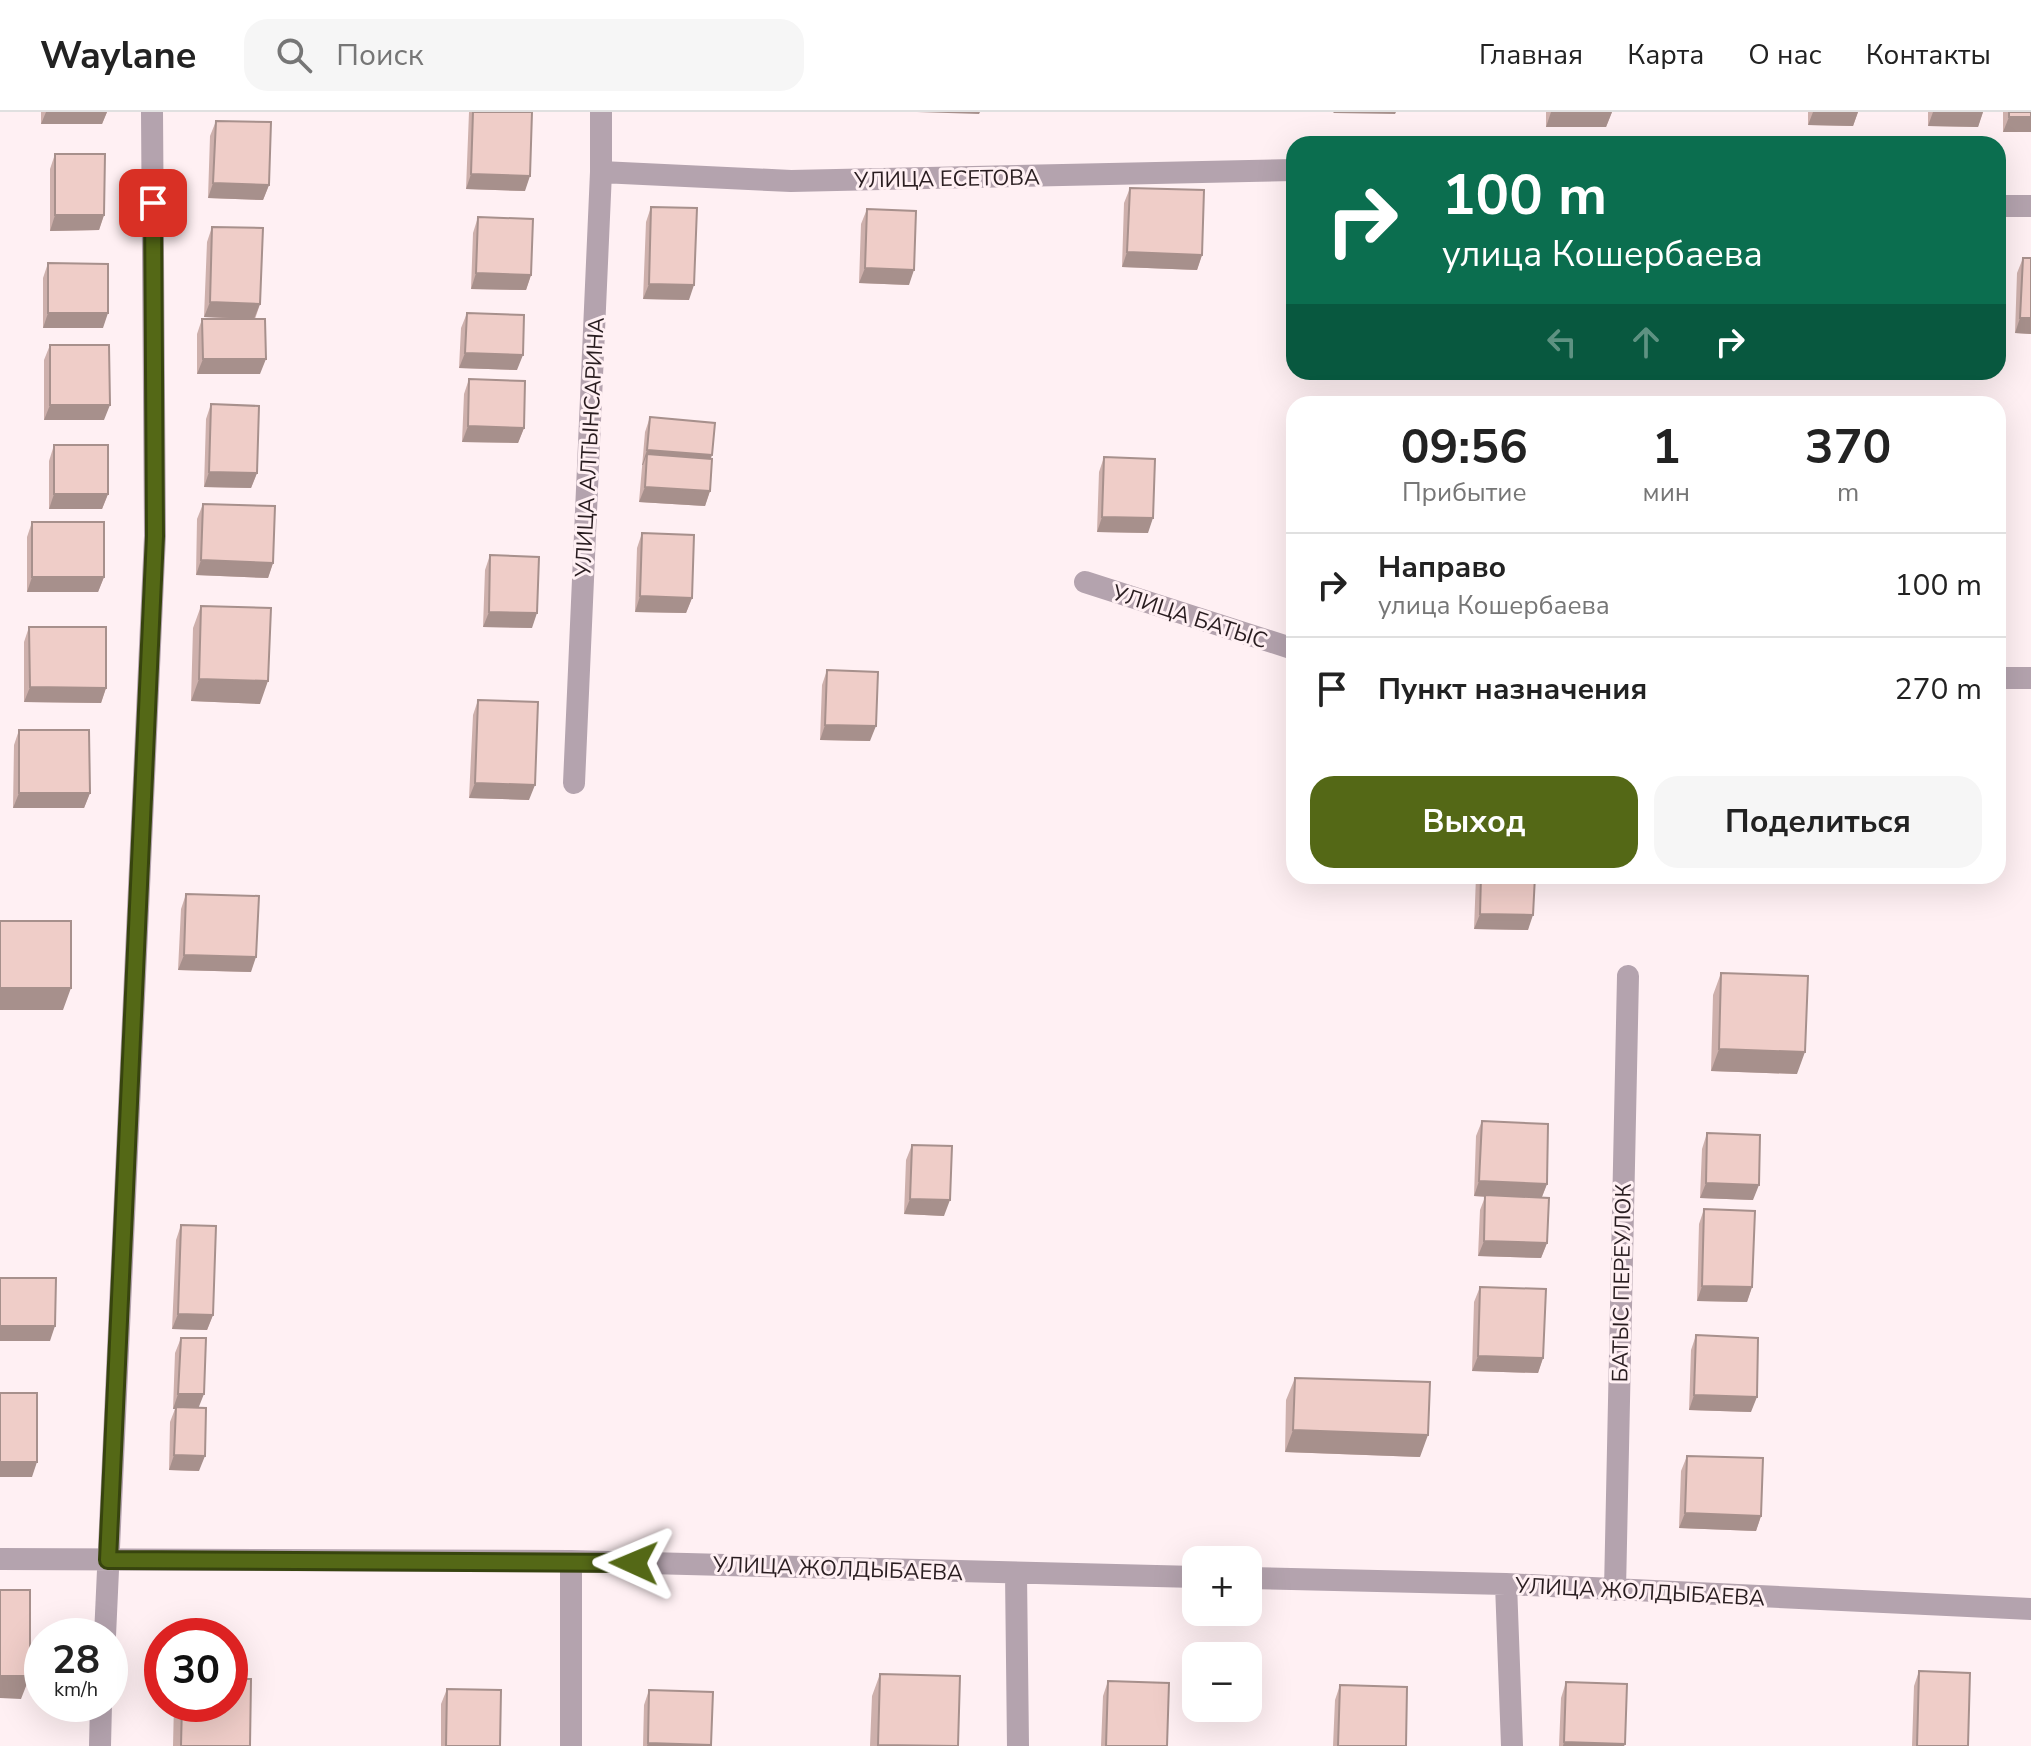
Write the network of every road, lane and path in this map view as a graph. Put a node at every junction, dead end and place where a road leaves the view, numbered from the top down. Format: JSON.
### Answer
{"nodes":[{"id":1,"x":152,"y":112,"type":"edge"},
{"id":2,"x":601,"y":112,"type":"edge"},
{"id":3,"x":1286,"y":170,"type":"edge"},
{"id":4,"x":601,"y":172,"type":"junction"},
{"id":5,"x":2006,"y":206,"type":"edge"},
{"id":6,"x":2031,"y":206,"type":"edge"},
{"id":7,"x":1085,"y":582,"type":"dead end"},
{"id":8,"x":1286,"y":646,"type":"edge"},
{"id":9,"x":2006,"y":678,"type":"edge"},
{"id":10,"x":2031,"y":678,"type":"edge"},
{"id":11,"x":574,"y":783,"type":"dead end"},
{"id":12,"x":1628,"y":976,"type":"dead end"},
{"id":13,"x":0,"y":1559,"type":"edge"},
{"id":14,"x":108,"y":1560,"type":"junction"},
{"id":15,"x":571,"y":1561,"type":"junction"},
{"id":16,"x":1016,"y":1573,"type":"junction"},
{"id":17,"x":1182,"y":1577,"type":"edge"},
{"id":18,"x":1262,"y":1578,"type":"edge"},
{"id":19,"x":1506,"y":1584,"type":"junction"},
{"id":20,"x":1615,"y":1590,"type":"junction"},
{"id":21,"x":2031,"y":1609,"type":"edge"},
{"id":22,"x":106,"y":1618,"type":"edge"},
{"id":23,"x":101,"y":1722,"type":"edge"},
{"id":24,"x":100,"y":1746,"type":"edge"},
{"id":25,"x":571,"y":1746,"type":"edge"},
{"id":26,"x":1018,"y":1746,"type":"edge"},
{"id":27,"x":1512,"y":1746,"type":"edge"}],
"edges":[{"from":1,"to":14,"type":"street"},
{"from":2,"to":4,"type":"street","name":"УЛИЦА АЛТЫНСАРИНА"},
{"from":3,"to":4,"type":"street","name":"УЛИЦА ЕСЕТОВА"},
{"from":4,"to":11,"type":"street","name":"УЛИЦА АЛТЫНСАРИНА"},
{"from":5,"to":6,"type":"street"},
{"from":7,"to":8,"type":"street","name":"УЛИЦА БАТЫС"},
{"from":9,"to":10,"type":"street"},
{"from":12,"to":20,"type":"street","name":"БАТЫС ПЕРЕУЛОК"},
{"from":13,"to":14,"type":"street","name":"УЛИЦА ЖОЛДЫБАЕВА"},
{"from":14,"to":15,"type":"street","name":"УЛИЦА ЖОЛДЫБАЕВА"},
{"from":14,"to":22,"type":"street"},
{"from":15,"to":16,"type":"street","name":"УЛИЦА ЖОЛДЫБАЕВА"},
{"from":15,"to":25,"type":"street"},
{"from":16,"to":17,"type":"street","name":"УЛИЦА ЖОЛДЫБАЕВА"},
{"from":16,"to":26,"type":"street"},
{"from":18,"to":19,"type":"street","name":"УЛИЦА ЖОЛДЫБАЕВА"},
{"from":19,"to":20,"type":"street","name":"УЛИЦА ЖОЛДЫБАЕВА"},
{"from":19,"to":27,"type":"street"},
{"from":20,"to":21,"type":"street","name":"УЛИЦА ЖОЛДЫБАЕВА"},
{"from":23,"to":24,"type":"street"}]}
